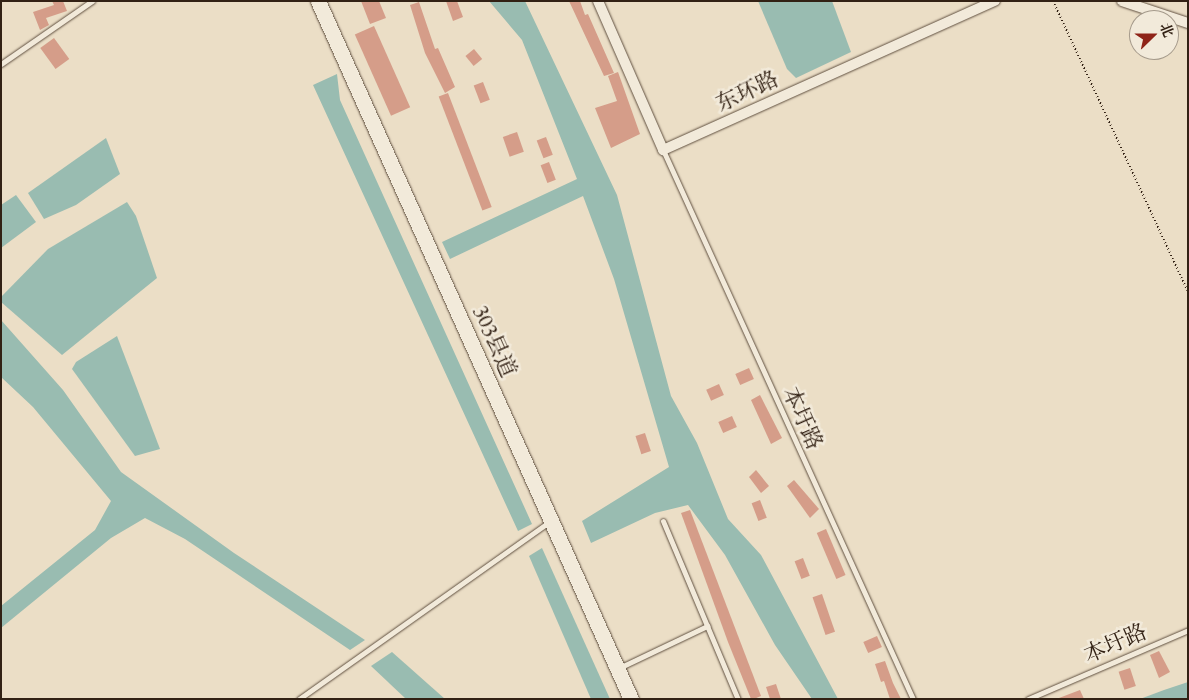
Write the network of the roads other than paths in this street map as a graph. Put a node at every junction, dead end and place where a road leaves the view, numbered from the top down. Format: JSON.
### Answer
{"nodes":[{"id":1,"x":92,"y":1,"type":"edge"},
{"id":2,"x":318,"y":1,"type":"edge"},
{"id":3,"x":598,"y":1,"type":"edge"},
{"id":4,"x":995,"y":1,"type":"edge"},
{"id":5,"x":1122,"y":1,"type":"edge"},
{"id":6,"x":1188,"y":23,"type":"edge"},
{"id":7,"x":1,"y":64,"type":"edge"},
{"id":8,"x":663,"y":150,"type":"junction"},
{"id":9,"x":552,"y":521,"type":"junction"},
{"id":10,"x":663,"y":521,"type":"dead end"},
{"id":11,"x":707,"y":626,"type":"junction"},
{"id":12,"x":1188,"y":630,"type":"edge"},
{"id":13,"x":618,"y":668,"type":"junction"},
{"id":14,"x":299,"y":699,"type":"edge"},
{"id":15,"x":631,"y":699,"type":"edge"},
{"id":16,"x":738,"y":699,"type":"edge"},
{"id":17,"x":913,"y":699,"type":"edge"},
{"id":18,"x":1028,"y":699,"type":"edge"}],
"edges":[{"from":1,"to":7,"type":"lane"},
{"from":2,"to":9,"type":"main road","name":"303县道"},
{"from":3,"to":8,"type":"street"},
{"from":4,"to":8,"type":"street","name":"东环路"},
{"from":5,"to":6,"type":"street"},
{"from":8,"to":17,"type":"lane","name":"本圩路"},
{"from":9,"to":13,"type":"main road","name":"303县道"},
{"from":9,"to":14,"type":"lane"},
{"from":10,"to":11,"type":"lane"},
{"from":11,"to":13,"type":"lane"},
{"from":11,"to":16,"type":"lane"},
{"from":12,"to":18,"type":"lane","name":"本圩路"},
{"from":13,"to":15,"type":"main road","name":"303县道"}]}
